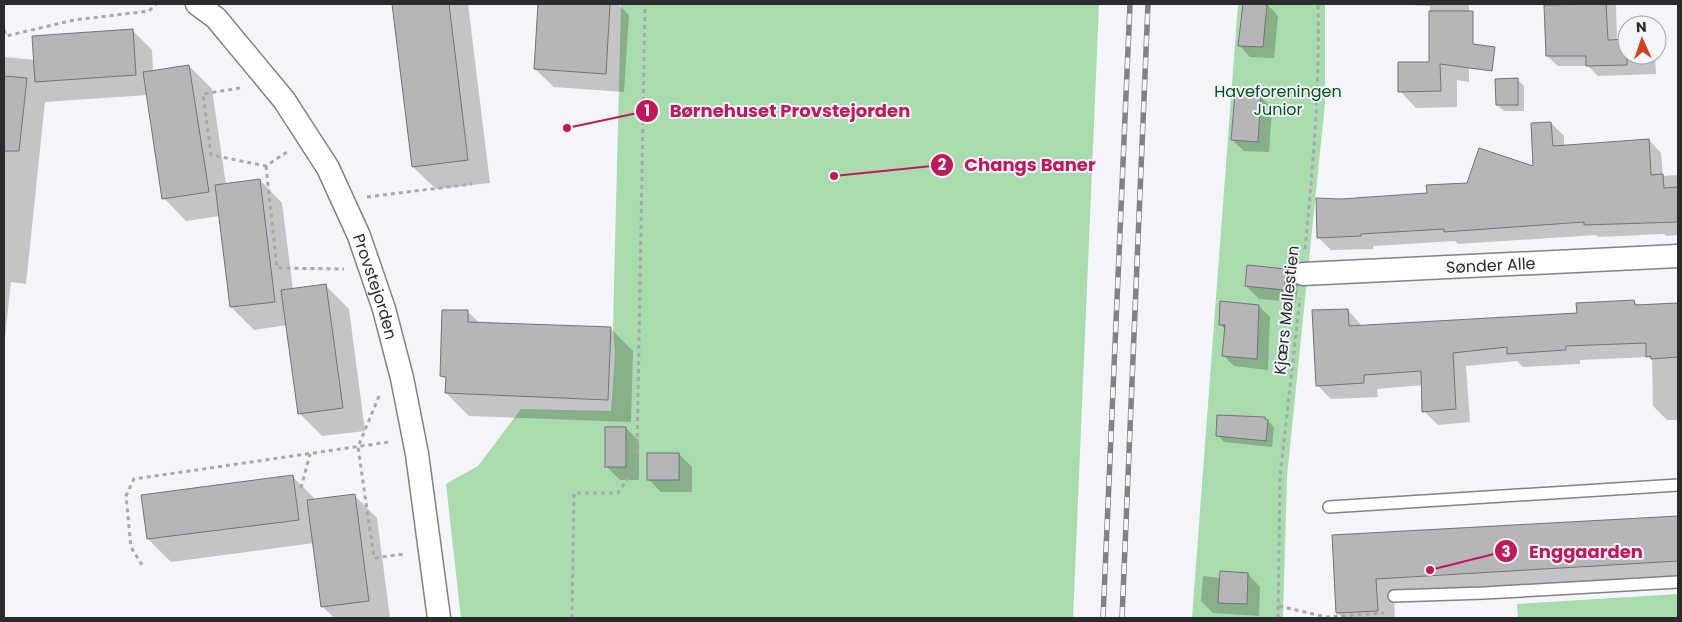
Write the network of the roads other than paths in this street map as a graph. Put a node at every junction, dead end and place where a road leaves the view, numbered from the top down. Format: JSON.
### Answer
{"nodes":[{"id":1,"x":197,"y":4,"type":"edge"},
{"id":2,"x":1678,"y":256,"type":"edge"},
{"id":3,"x":1303,"y":274,"type":"road end"},
{"id":4,"x":1678,"y":485,"type":"edge"},
{"id":5,"x":1329,"y":507,"type":"dead end"},
{"id":6,"x":1678,"y":582,"type":"edge"},
{"id":7,"x":1394,"y":596,"type":"road end"},
{"id":8,"x":439,"y":618,"type":"edge"}],
"edges":[{"from":1,"to":8,"type":"street","name":"Provstejorden"},
{"from":2,"to":3,"type":"street","name":"Sønder Alle"},
{"from":4,"to":5,"type":"lane"},
{"from":6,"to":7,"type":"lane"}]}
